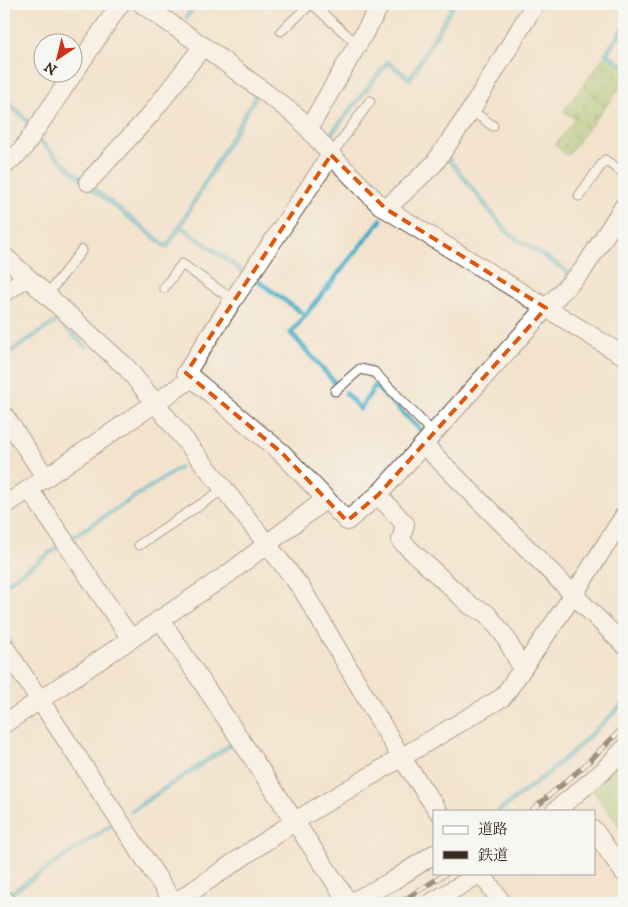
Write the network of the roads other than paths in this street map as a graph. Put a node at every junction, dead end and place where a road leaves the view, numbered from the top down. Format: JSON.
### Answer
{"nodes":[{"id":1,"x":120,"y":4,"type":"edge"},
{"id":2,"x":142,"y":4,"type":"edge"},
{"id":3,"x":311,"y":4,"type":"edge"},
{"id":4,"x":381,"y":4,"type":"edge"},
{"id":5,"x":535,"y":4,"type":"edge"},
{"id":6,"x":281,"y":31,"type":"dead end"},
{"id":7,"x":357,"y":44,"type":"junction"},
{"id":8,"x":203,"y":46,"type":"junction"},
{"id":9,"x":370,"y":101,"type":"dead end"},
{"id":10,"x":471,"y":110,"type":"junction"},
{"id":11,"x":493,"y":126,"type":"dead end"},
{"id":12,"x":309,"y":128,"type":"junction"},
{"id":13,"x":331,"y":155,"type":"junction"},
{"id":14,"x":4,"y":166,"type":"edge"},
{"id":15,"x":624,"y":173,"type":"edge"},
{"id":16,"x":88,"y":182,"type":"dead end"},
{"id":17,"x":579,"y":196,"type":"dead end"},
{"id":18,"x":624,"y":206,"type":"edge"},
{"id":19,"x":386,"y":208,"type":"junction"},
{"id":20,"x":82,"y":250,"type":"dead end"},
{"id":21,"x":4,"y":256,"type":"edge"},
{"id":22,"x":27,"y":277,"type":"junction"},
{"id":23,"x":164,"y":288,"type":"dead end"},
{"id":24,"x":4,"y":293,"type":"edge"},
{"id":25,"x":47,"y":295,"type":"junction"},
{"id":26,"x":232,"y":300,"type":"junction"},
{"id":27,"x":546,"y":308,"type":"junction"},
{"id":28,"x":624,"y":356,"type":"edge"},
{"id":29,"x":192,"y":378,"type":"junction"},
{"id":30,"x":335,"y":391,"type":"dead end"},
{"id":31,"x":156,"y":403,"type":"junction"},
{"id":32,"x":4,"y":415,"type":"edge"},
{"id":33,"x":429,"y":439,"type":"junction"},
{"id":34,"x":46,"y":478,"type":"junction"},
{"id":35,"x":29,"y":489,"type":"junction"},
{"id":36,"x":224,"y":489,"type":"junction"},
{"id":37,"x":378,"y":496,"type":"junction"},
{"id":38,"x":326,"y":499,"type":"junction"},
{"id":39,"x":4,"y":506,"type":"edge"},
{"id":40,"x":624,"y":516,"type":"edge"},
{"id":41,"x":139,"y":545,"type":"dead end"},
{"id":42,"x":267,"y":546,"type":"junction"},
{"id":43,"x":574,"y":594,"type":"junction"},
{"id":44,"x":160,"y":619,"type":"junction"},
{"id":45,"x":131,"y":639,"type":"junction"},
{"id":46,"x":624,"y":644,"type":"edge"},
{"id":47,"x":4,"y":646,"type":"edge"},
{"id":48,"x":522,"y":668,"type":"junction"},
{"id":49,"x":39,"y":700,"type":"junction"},
{"id":50,"x":4,"y":724,"type":"edge"},
{"id":51,"x":624,"y":749,"type":"edge"},
{"id":52,"x":401,"y":756,"type":"junction"},
{"id":53,"x":576,"y":804,"type":"edge"},
{"id":54,"x":437,"y":810,"type":"edge"},
{"id":55,"x":558,"y":810,"type":"edge"},
{"id":56,"x":295,"y":821,"type":"junction"},
{"id":57,"x":596,"y":833,"type":"edge"},
{"id":58,"x":433,"y":855,"type":"edge"},
{"id":59,"x":624,"y":873,"type":"edge"},
{"id":60,"x":479,"y":874,"type":"edge"},
{"id":61,"x":482,"y":874,"type":"edge"},
{"id":62,"x":4,"y":898,"type":"edge"},
{"id":63,"x":7,"y":903,"type":"edge"},
{"id":64,"x":175,"y":903,"type":"edge"},
{"id":65,"x":350,"y":903,"type":"edge"},
{"id":66,"x":431,"y":903,"type":"edge"},
{"id":67,"x":502,"y":903,"type":"edge"}],
"edges":[{"from":1,"to":14,"type":"street"},
{"from":2,"to":8,"type":"street"},
{"from":3,"to":6,"type":"lane"},
{"from":3,"to":7,"type":"lane"},
{"from":4,"to":7,"type":"street"},
{"from":5,"to":10,"type":"street"},
{"from":7,"to":12,"type":"street"},
{"from":8,"to":12,"type":"street"},
{"from":8,"to":16,"type":"street"},
{"from":9,"to":13,"type":"lane"},
{"from":10,"to":11,"type":"lane"},
{"from":10,"to":19,"type":"street"},
{"from":12,"to":13,"type":"street"},
{"from":13,"to":19,"type":"street"},
{"from":13,"to":26,"type":"street"},
{"from":15,"to":17,"type":"lane"},
{"from":18,"to":27,"type":"street"},
{"from":19,"to":27,"type":"street"},
{"from":20,"to":25,"type":"lane"},
{"from":21,"to":22,"type":"street"},
{"from":22,"to":24,"type":"street"},
{"from":22,"to":25,"type":"street"},
{"from":23,"to":26,"type":"lane"},
{"from":25,"to":31,"type":"street"},
{"from":26,"to":29,"type":"street"},
{"from":27,"to":28,"type":"street"},
{"from":27,"to":33,"type":"street"},
{"from":29,"to":31,"type":"street"},
{"from":29,"to":38,"type":"street"},
{"from":30,"to":33,"type":"lane"},
{"from":31,"to":34,"type":"street"},
{"from":31,"to":36,"type":"street"},
{"from":32,"to":34,"type":"street"},
{"from":33,"to":37,"type":"street"},
{"from":33,"to":43,"type":"street"},
{"from":34,"to":35,"type":"street"},
{"from":35,"to":39,"type":"street"},
{"from":35,"to":45,"type":"street"},
{"from":36,"to":41,"type":"lane"},
{"from":36,"to":42,"type":"street"},
{"from":37,"to":38,"type":"street"},
{"from":37,"to":48,"type":"street"},
{"from":38,"to":42,"type":"street"},
{"from":40,"to":43,"type":"street"},
{"from":42,"to":44,"type":"street"},
{"from":42,"to":52,"type":"street"},
{"from":43,"to":46,"type":"street"},
{"from":43,"to":48,"type":"street"},
{"from":44,"to":45,"type":"street"},
{"from":44,"to":56,"type":"street"},
{"from":45,"to":49,"type":"street"},
{"from":47,"to":49,"type":"street"},
{"from":48,"to":52,"type":"street"},
{"from":49,"to":50,"type":"street"},
{"from":49,"to":64,"type":"street"},
{"from":51,"to":53,"type":"street"},
{"from":52,"to":54,"type":"street"},
{"from":52,"to":56,"type":"street"},
{"from":53,"to":55,"type":"street"},
{"from":56,"to":64,"type":"street"},
{"from":56,"to":65,"type":"street"},
{"from":57,"to":59,"type":"street"},
{"from":58,"to":65,"type":"street"},
{"from":60,"to":66,"type":"street"},
{"from":61,"to":67,"type":"street"},
{"from":62,"to":63,"type":"street"}]}
